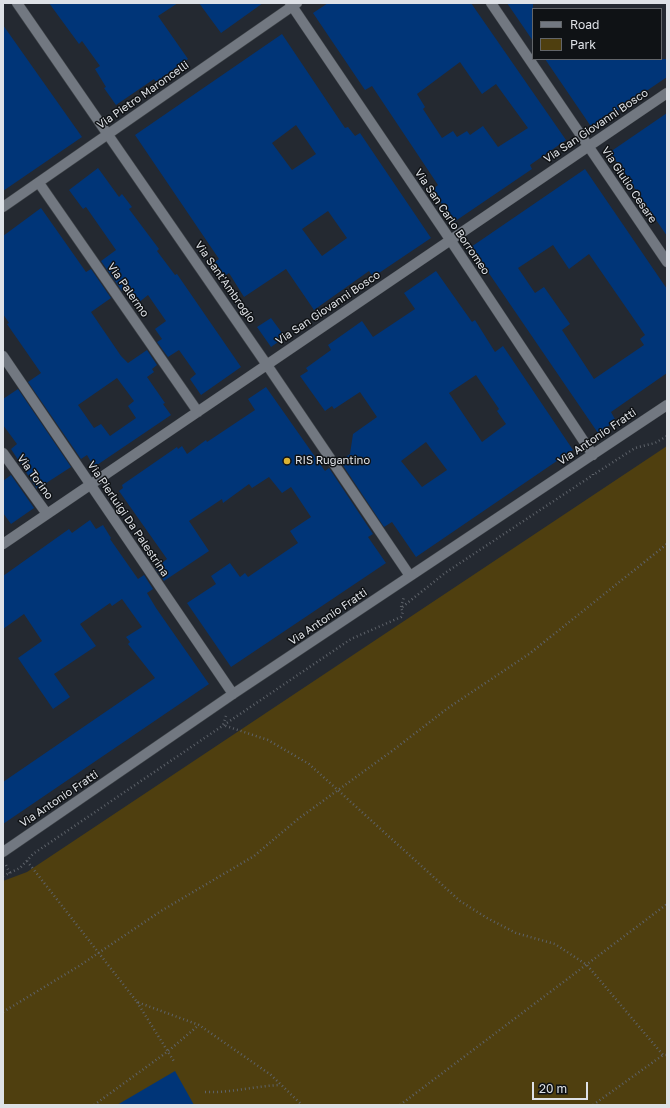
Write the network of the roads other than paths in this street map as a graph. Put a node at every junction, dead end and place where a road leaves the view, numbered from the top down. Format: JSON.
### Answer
{"nodes":[{"id":1,"x":17,"y":3,"type":"edge"},
{"id":2,"x":491,"y":3,"type":"edge"},
{"id":3,"x":293,"y":4,"type":"edge"},
{"id":4,"x":667,"y":93,"type":"edge"},
{"id":5,"x":108,"y":134,"type":"junction"},
{"id":6,"x":588,"y":146,"type":"junction"},
{"id":7,"x":39,"y":183,"type":"junction"},
{"id":8,"x":3,"y":207,"type":"edge"},
{"id":9,"x":450,"y":239,"type":"junction"},
{"id":10,"x":667,"y":262,"type":"edge"},
{"id":11,"x":3,"y":356,"type":"edge"},
{"id":12,"x":267,"y":365,"type":"junction"},
{"id":13,"x":667,"y":405,"type":"edge"},
{"id":14,"x":198,"y":412,"type":"junction"},
{"id":15,"x":3,"y":453,"type":"edge"},
{"id":16,"x":593,"y":455,"type":"junction"},
{"id":17,"x":90,"y":486,"type":"junction"},
{"id":18,"x":47,"y":514,"type":"junction"},
{"id":19,"x":3,"y":544,"type":"edge"},
{"id":20,"x":410,"y":576,"type":"junction"},
{"id":21,"x":233,"y":694,"type":"junction"},
{"id":22,"x":3,"y":852,"type":"edge"}],
"edges":[{"from":1,"to":5,"type":"street","name":"Via Sant'Ambrogio"},
{"from":2,"to":6,"type":"street","name":"Via Giulio Cesare"},
{"from":3,"to":5,"type":"street","name":"Via Pietro Maroncelli"},
{"from":3,"to":9,"type":"street","name":"Via San Carlo Borromeo"},
{"from":4,"to":6,"type":"street","name":"Via San Giovanni Bosco"},
{"from":5,"to":7,"type":"street","name":"Via Pietro Maroncelli"},
{"from":5,"to":12,"type":"street","name":"Via Sant'Ambrogio"},
{"from":6,"to":9,"type":"street","name":"Via San Giovanni Bosco"},
{"from":6,"to":10,"type":"street","name":"Via Giulio Cesare"},
{"from":7,"to":8,"type":"street","name":"Via Pietro Maroncelli"},
{"from":7,"to":14,"type":"street","name":"Via Palermo"},
{"from":9,"to":12,"type":"street","name":"Via San Giovanni Bosco"},
{"from":9,"to":16,"type":"street","name":"Via San Carlo Borromeo"},
{"from":11,"to":17,"type":"street","name":"Via Pierluigi Da Palestrina"},
{"from":12,"to":14,"type":"street","name":"Via San Giovanni Bosco"},
{"from":12,"to":20,"type":"street","name":"Via Sant'Ambrogio"},
{"from":13,"to":16,"type":"street","name":"Via Antonio Fratti"},
{"from":14,"to":17,"type":"street","name":"Via San Giovanni Bosco"},
{"from":15,"to":18,"type":"street","name":"Via Torino"},
{"from":16,"to":20,"type":"street","name":"Via Antonio Fratti"},
{"from":17,"to":18,"type":"street","name":"Via San Giovanni Bosco"},
{"from":17,"to":21,"type":"street","name":"Via Pierluigi Da Palestrina"},
{"from":18,"to":19,"type":"street","name":"Via San Giovanni Bosco"},
{"from":20,"to":21,"type":"street","name":"Via Antonio Fratti"},
{"from":21,"to":22,"type":"street","name":"Via Antonio Fratti"}]}
